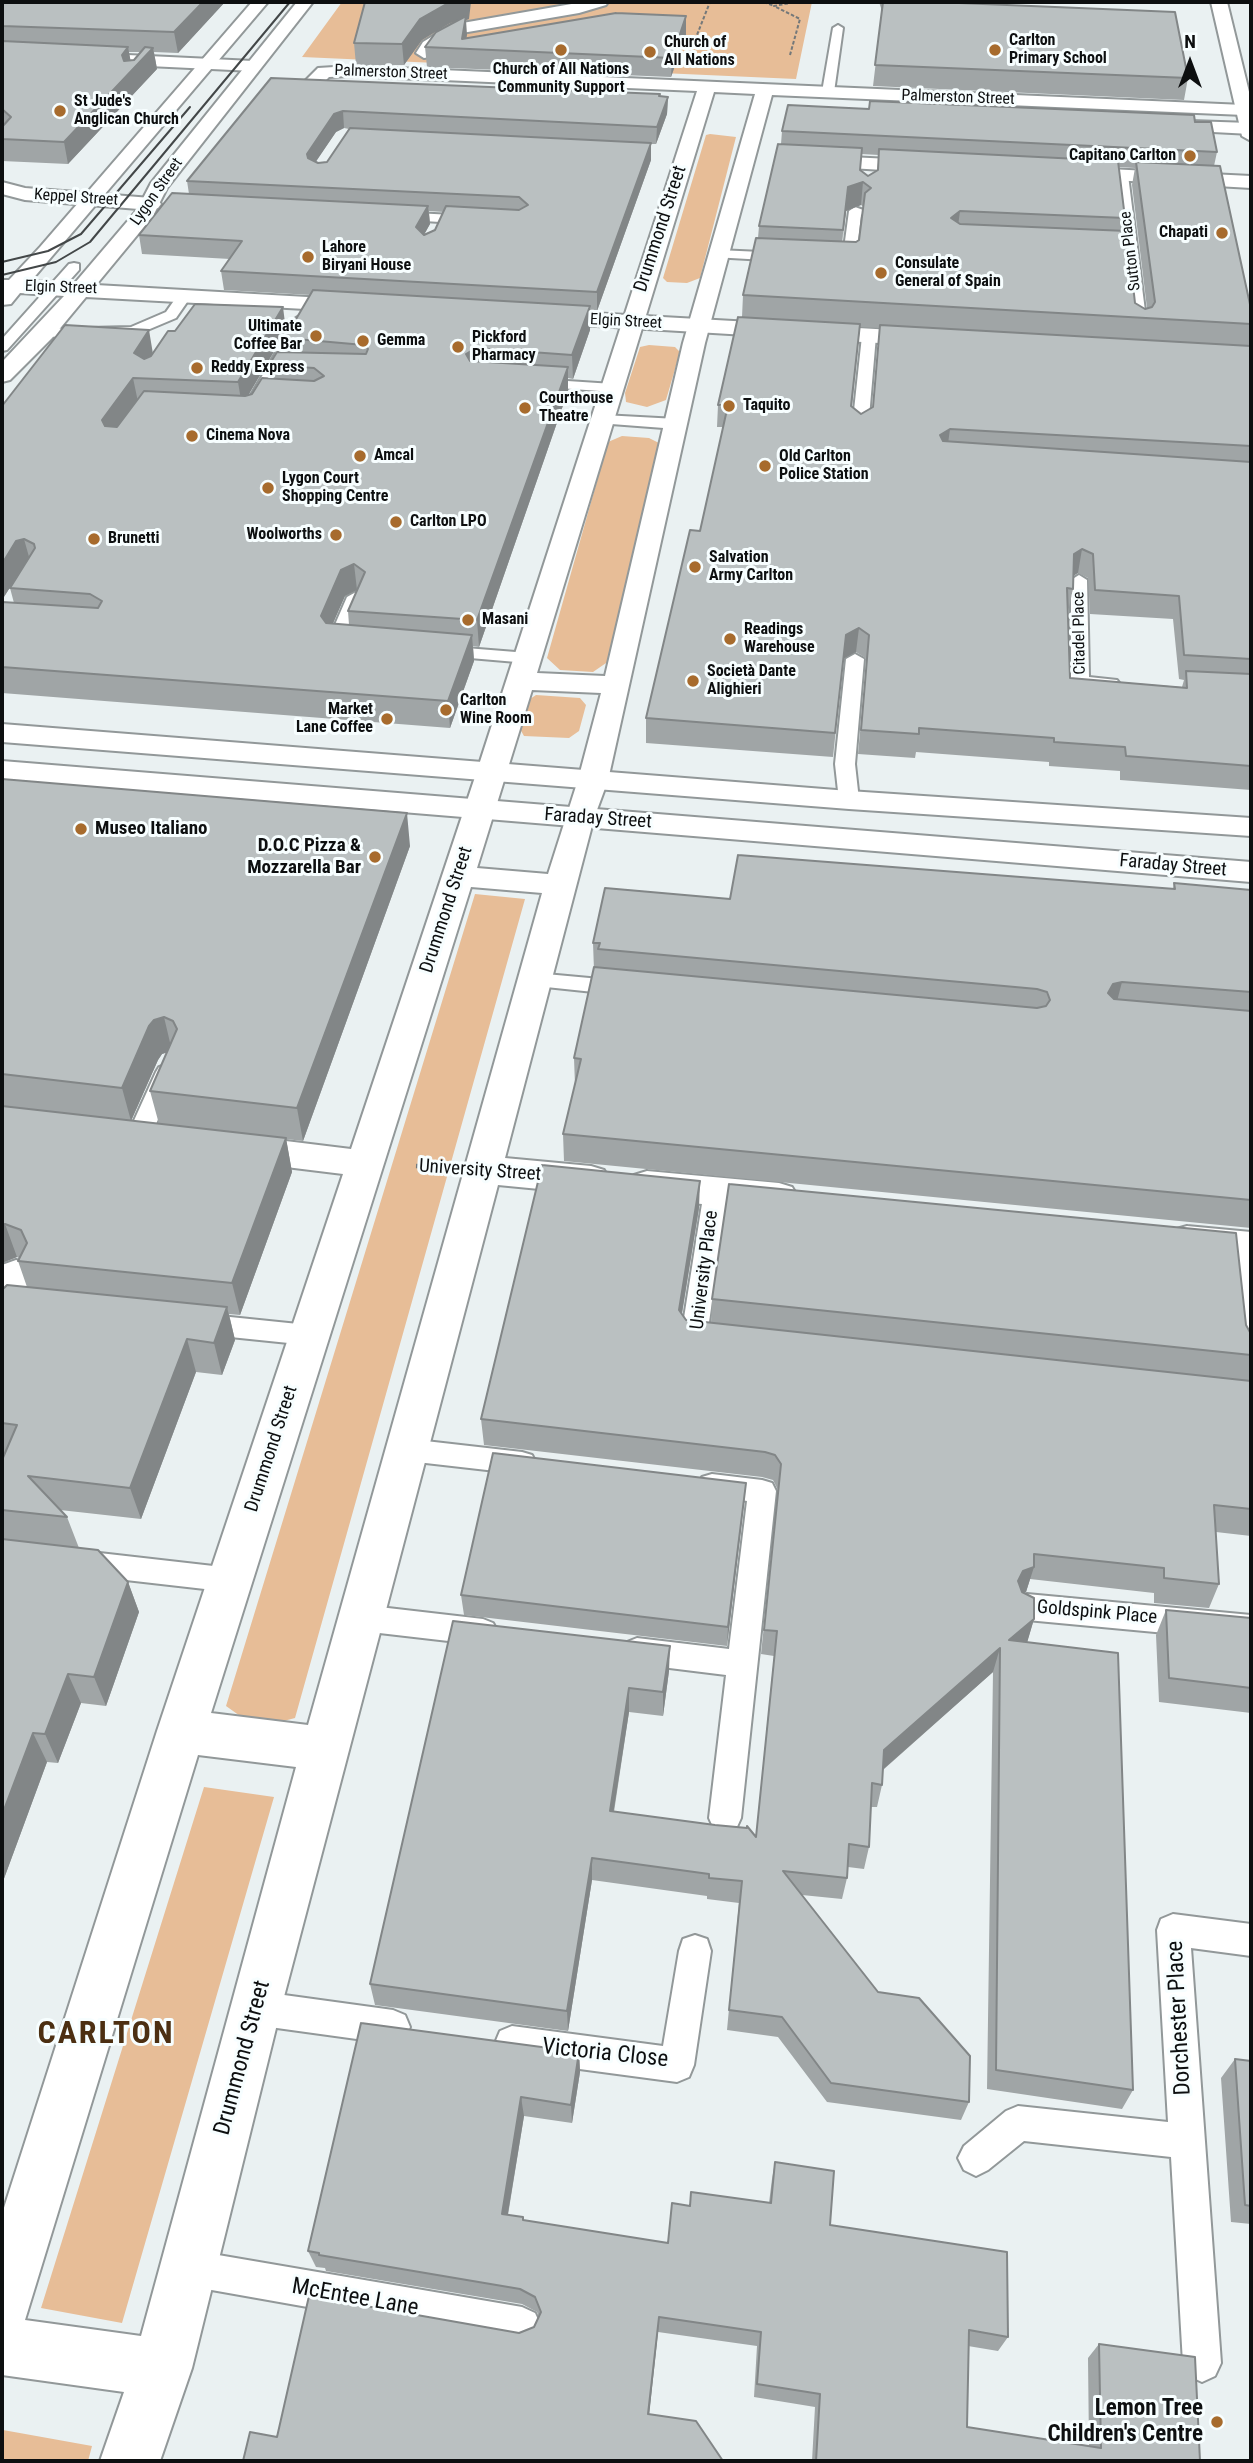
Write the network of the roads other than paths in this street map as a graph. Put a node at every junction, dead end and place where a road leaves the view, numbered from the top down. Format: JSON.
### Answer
{"nodes":[{"id":1,"x":260,"y":2,"type":"edge"},
{"id":2,"x":304,"y":2,"type":"edge"},
{"id":3,"x":600,"y":2,"type":"edge"},
{"id":4,"x":1219,"y":2,"type":"edge"},
{"id":5,"x":838,"y":28,"type":"dead end"},
{"id":6,"x":2,"y":54,"type":"edge"},
{"id":7,"x":253,"y":66,"type":"junction"},
{"id":8,"x":410,"y":74,"type":"junction"},
{"id":9,"x":93,"y":76,"type":"edge"},
{"id":10,"x":215,"y":78,"type":"junction"},
{"id":11,"x":381,"y":91,"type":"edge"},
{"id":12,"x":828,"y":92,"type":"junction"},
{"id":13,"x":479,"y":95,"type":"edge"},
{"id":14,"x":697,"y":98,"type":"junction"},
{"id":15,"x":762,"y":98,"type":"junction"},
{"id":16,"x":604,"y":100,"type":"edge"},
{"id":17,"x":785,"y":108,"type":"edge"},
{"id":18,"x":1244,"y":110,"type":"junction"},
{"id":19,"x":1176,"y":116,"type":"junction"},
{"id":20,"x":1136,"y":124,"type":"edge"},
{"id":21,"x":694,"y":128,"type":"junction"},
{"id":22,"x":753,"y":131,"type":"junction"},
{"id":23,"x":1250,"y":132,"type":"edge"},
{"id":24,"x":788,"y":160,"type":"edge"},
{"id":25,"x":949,"y":167,"type":"edge"},
{"id":26,"x":1055,"y":172,"type":"edge"},
{"id":27,"x":1122,"y":175,"type":"junction"},
{"id":28,"x":1251,"y":182,"type":"edge"},
{"id":29,"x":2,"y":188,"type":"edge"},
{"id":30,"x":93,"y":198,"type":"junction"},
{"id":31,"x":153,"y":207,"type":"junction"},
{"id":32,"x":860,"y":211,"type":"edge"},
{"id":33,"x":52,"y":216,"type":"dead end"},
{"id":34,"x":389,"y":216,"type":"edge"},
{"id":35,"x":75,"y":218,"type":"junction"},
{"id":36,"x":481,"y":220,"type":"edge"},
{"id":37,"x":718,"y":254,"type":"junction"},
{"id":38,"x":800,"y":257,"type":"edge"},
{"id":39,"x":824,"y":259,"type":"edge"},
{"id":40,"x":9,"y":261,"type":"dead end"},
{"id":41,"x":35,"y":264,"type":"junction"},
{"id":42,"x":98,"y":269,"type":"junction"},
{"id":43,"x":124,"y":270,"type":"dead end"},
{"id":44,"x":77,"y":278,"type":"junction"},
{"id":45,"x":326,"y":282,"type":"edge"},
{"id":46,"x":55,"y":287,"type":"junction"},
{"id":47,"x":6,"y":290,"type":"edge"},
{"id":48,"x":615,"y":298,"type":"dead end"},
{"id":49,"x":639,"y":299,"type":"junction"},
{"id":50,"x":305,"y":302,"type":"junction"},
{"id":51,"x":730,"y":304,"type":"dead end"},
{"id":52,"x":191,"y":306,"type":"junction"},
{"id":53,"x":380,"y":307,"type":"edge"},
{"id":54,"x":870,"y":312,"type":"edge"},
{"id":55,"x":702,"y":314,"type":"junction"},
{"id":56,"x":168,"y":316,"type":"junction"},
{"id":57,"x":514,"y":316,"type":"edge"},
{"id":58,"x":632,"y":323,"type":"junction"},
{"id":59,"x":283,"y":324,"type":"edge"},
{"id":60,"x":1130,"y":327,"type":"joint"},
{"id":61,"x":1168,"y":329,"type":"edge"},
{"id":62,"x":44,"y":333,"type":"junction"},
{"id":63,"x":869,"y":336,"type":"junction"},
{"id":64,"x":947,"y":340,"type":"edge"},
{"id":65,"x":2,"y":348,"type":"edge"},
{"id":66,"x":2,"y":375,"type":"edge"},
{"id":67,"x":516,"y":382,"type":"edge"},
{"id":68,"x":613,"y":388,"type":"junction"},
{"id":69,"x":235,"y":413,"type":"edge"},
{"id":70,"x":603,"y":420,"type":"junction"},
{"id":71,"x":677,"y":424,"type":"junction"},
{"id":72,"x":860,"y":429,"type":"edge"},
{"id":73,"x":1079,"y":580,"type":"edge"},
{"id":74,"x":356,"y":597,"type":"edge"},
{"id":75,"x":363,"y":645,"type":"edge"},
{"id":76,"x":417,"y":649,"type":"edge"},
{"id":77,"x":855,"y":659,"type":"edge"},
{"id":78,"x":524,"y":669,"type":"junction"},
{"id":79,"x":617,"y":685,"type":"junction"},
{"id":80,"x":1133,"y":685,"type":"edge"},
{"id":81,"x":2,"y":733,"type":"edge"},
{"id":82,"x":366,"y":761,"type":"junction"},
{"id":83,"x":2,"y":770,"type":"edge"},
{"id":84,"x":486,"y":790,"type":"junction"},
{"id":85,"x":352,"y":799,"type":"junction"},
{"id":86,"x":586,"y":799,"type":"junction"},
{"id":87,"x":849,"y":800,"type":"junction"},
{"id":88,"x":1249,"y":828,"type":"edge"},
{"id":89,"x":844,"y":838,"type":"junction"},
{"id":90,"x":1251,"y":872,"type":"edge"},
{"id":91,"x":458,"y":876,"type":"junction"},
{"id":92,"x":561,"y":886,"type":"junction"},
{"id":93,"x":535,"y":980,"type":"junction"},
{"id":94,"x":638,"y":990,"type":"edge"},
{"id":95,"x":171,"y":1061,"type":"edge"},
{"id":96,"x":137,"y":1136,"type":"edge"},
{"id":97,"x":208,"y":1144,"type":"edge"},
{"id":98,"x":366,"y":1164,"type":"junction"},
{"id":99,"x":485,"y":1170,"type":"junction"},
{"id":100,"x":716,"y":1191,"type":"junction"},
{"id":101,"x":812,"y":1201,"type":"edge"},
{"id":102,"x":1157,"y":1236,"type":"edge"},
{"id":103,"x":1246,"y":1245,"type":"edge"},
{"id":104,"x":178,"y":1322,"type":"edge"},
{"id":105,"x":308,"y":1335,"type":"junction"},
{"id":106,"x":735,"y":1342,"type":"edge"},
{"id":107,"x":1251,"y":1351,"type":"edge"},
{"id":108,"x":408,"y":1450,"type":"junction"},
{"id":109,"x":554,"y":1467,"type":"edge"},
{"id":110,"x":693,"y":1483,"type":"edge"},
{"id":111,"x":55,"y":1560,"type":"edge"},
{"id":112,"x":231,"y":1580,"type":"junction"},
{"id":113,"x":1027,"y":1607,"type":"edge"},
{"id":114,"x":362,"y":1618,"type":"junction"},
{"id":115,"x":1251,"y":1628,"type":"edge"},
{"id":116,"x":513,"y":1636,"type":"edge"},
{"id":117,"x":607,"y":1648,"type":"edge"},
{"id":118,"x":743,"y":1664,"type":"junction"},
{"id":119,"x":181,"y":1731,"type":"junction"},
{"id":120,"x":327,"y":1749,"type":"junction"},
{"id":121,"x":725,"y":1818,"type":"dead end"},
{"id":122,"x":1251,"y":1940,"type":"edge"},
{"id":123,"x":695,"y":1951,"type":"dead end"},
{"id":124,"x":255,"y":2008,"type":"junction"},
{"id":125,"x":420,"y":2031,"type":"edge"},
{"id":126,"x":488,"y":2040,"type":"edge"},
{"id":127,"x":1186,"y":2141,"type":"junction"},
{"id":128,"x":976,"y":2158,"type":"dead end"},
{"id":129,"x":189,"y":2268,"type":"junction"},
{"id":130,"x":2,"y":2304,"type":"edge"},
{"id":131,"x":522,"y":2326,"type":"edge"},
{"id":132,"x":2,"y":2346,"type":"edge"},
{"id":133,"x":1202,"y":2363,"type":"dead end"},
{"id":134,"x":162,"y":2368,"type":"junction"},
{"id":135,"x":130,"y":2461,"type":"edge"}],
"edges":[{"from":1,"to":10,"type":"street","name":"Lygon Street"},
{"from":2,"to":7,"type":"street","name":"Lygon Street"},
{"from":3,"to":8,"type":"street"},
{"from":4,"to":18,"type":"street"},
{"from":5,"to":12,"type":"lane"},
{"from":6,"to":10,"type":"street"},
{"from":7,"to":10,"type":"street","name":"Lygon Street"},
{"from":7,"to":10,"type":"street"},
{"from":8,"to":11,"type":"street","name":"Palmerston Street"},
{"from":8,"to":14,"type":"street","name":"Palmerston Street"},
{"from":9,"to":10,"type":"street"},
{"from":10,"to":30,"type":"street","name":"Lygon Street"},
{"from":10,"to":31,"type":"street","name":"Lygon Street"},
{"from":12,"to":15,"type":"street","name":"Palmerston Street"},
{"from":12,"to":19,"type":"street","name":"Palmerston Street"},
{"from":13,"to":16,"type":"street"},
{"from":14,"to":15,"type":"street","name":"Palmerston Street"},
{"from":14,"to":15,"type":"street","name":"Palmerston Street"},
{"from":14,"to":21,"type":"street","name":"Drummond Street"},
{"from":15,"to":17,"type":"street","name":"Palmerston Street"},
{"from":15,"to":22,"type":"street","name":"Drummond Street"},
{"from":18,"to":19,"type":"street","name":"Palmerston Street"},
{"from":18,"to":23,"type":"street"},
{"from":19,"to":20,"type":"street","name":"Palmerston Street"},
{"from":19,"to":23,"type":"street","name":"Palmerston Street"},
{"from":21,"to":22,"type":"street"},
{"from":21,"to":49,"type":"street","name":"Drummond Street"},
{"from":22,"to":37,"type":"street","name":"Drummond Street"},
{"from":24,"to":25,"type":"street"},
{"from":26,"to":27,"type":"street"},
{"from":27,"to":28,"type":"street"},
{"from":27,"to":60,"type":"lane","name":"Sutton Place"},
{"from":29,"to":30,"type":"street","name":"Keppel Street"},
{"from":30,"to":31,"type":"street","name":"Keppel Street"},
{"from":30,"to":35,"type":"street","name":"Lygon Street"},
{"from":31,"to":35,"type":"street","name":"Keppel Street"},
{"from":31,"to":42,"type":"street","name":"Lygon Street"},
{"from":32,"to":39,"type":"lane"},
{"from":33,"to":35,"type":"street","name":"Keppel Street"},
{"from":34,"to":36,"type":"lane"},
{"from":35,"to":41,"type":"street","name":"Lygon Street"},
{"from":37,"to":38,"type":"lane"},
{"from":37,"to":55,"type":"street","name":"Drummond Street"},
{"from":40,"to":41,"type":"street","name":"Elgin Street"},
{"from":41,"to":44,"type":"street","name":"Elgin Street"},
{"from":41,"to":47,"type":"street","name":"Lygon Street"},
{"from":42,"to":43,"type":"street","name":"Elgin Street"},
{"from":42,"to":44,"type":"street","name":"Elgin Street"},
{"from":44,"to":46,"type":"street","name":"Elgin Street"},
{"from":44,"to":52,"type":"street","name":"Elgin Street"},
{"from":44,"to":62,"type":"street"},
{"from":45,"to":50,"type":"street"},
{"from":46,"to":47,"type":"street","name":"Elgin Street"},
{"from":46,"to":65,"type":"lane"},
{"from":48,"to":49,"type":"street","name":"Elgin Street"},
{"from":49,"to":55,"type":"street","name":"Elgin Street"},
{"from":49,"to":58,"type":"street","name":"Drummond Street"},
{"from":50,"to":52,"type":"street","name":"Elgin Street"},
{"from":50,"to":53,"type":"street","name":"Elgin Street"},
{"from":50,"to":59,"type":"lane"},
{"from":50,"to":69,"type":"lane"},
{"from":51,"to":55,"type":"street","name":"Elgin Street"},
{"from":52,"to":56,"type":"lane"},
{"from":52,"to":56,"type":"lane"},
{"from":54,"to":63,"type":"street"},
{"from":55,"to":58,"type":"street","name":"Elgin Street"},
{"from":55,"to":63,"type":"street","name":"Elgin Street"},
{"from":55,"to":71,"type":"street","name":"Drummond Street"},
{"from":56,"to":62,"type":"lane"},
{"from":57,"to":58,"type":"street","name":"Elgin Street"},
{"from":58,"to":68,"type":"street","name":"Drummond Street"},
{"from":60,"to":61,"type":"street"},
{"from":62,"to":66,"type":"street"},
{"from":63,"to":64,"type":"street","name":"Elgin Street"},
{"from":63,"to":72,"type":"lane"},
{"from":67,"to":68,"type":"lane"},
{"from":68,"to":70,"type":"street","name":"Drummond Street"},
{"from":70,"to":71,"type":"lane"},
{"from":70,"to":78,"type":"street","name":"Drummond Street"},
{"from":71,"to":79,"type":"street","name":"Drummond Street"},
{"from":73,"to":80,"type":"lane","name":"Citadel Place"},
{"from":74,"to":75,"type":"lane"},
{"from":76,"to":78,"type":"lane"},
{"from":77,"to":87,"type":"lane"},
{"from":78,"to":79,"type":"street"},
{"from":78,"to":84,"type":"street","name":"Drummond Street"},
{"from":79,"to":86,"type":"street","name":"Drummond Street"},
{"from":81,"to":82,"type":"street","name":"Faraday Street"},
{"from":82,"to":84,"type":"street","name":"Faraday Street"},
{"from":82,"to":85,"type":"street"},
{"from":83,"to":85,"type":"street","name":"Faraday Street"},
{"from":84,"to":85,"type":"street","name":"Faraday Street"},
{"from":84,"to":86,"type":"street","name":"Faraday Street"},
{"from":84,"to":86,"type":"street","name":"Faraday Street"},
{"from":84,"to":91,"type":"street","name":"Drummond Street"},
{"from":86,"to":87,"type":"street","name":"Faraday Street"},
{"from":86,"to":89,"type":"street","name":"Faraday Street"},
{"from":86,"to":92,"type":"street","name":"Drummond Street"},
{"from":87,"to":88,"type":"street","name":"Faraday Street"},
{"from":87,"to":89,"type":"street"},
{"from":89,"to":90,"type":"street","name":"Faraday Street"},
{"from":91,"to":92,"type":"street"},
{"from":91,"to":98,"type":"street","name":"Drummond Street"},
{"from":92,"to":93,"type":"street","name":"Drummond Street"},
{"from":93,"to":94,"type":"lane"},
{"from":93,"to":99,"type":"street","name":"Drummond Street"},
{"from":95,"to":96,"type":"lane"},
{"from":97,"to":98,"type":"street"},
{"from":98,"to":105,"type":"street","name":"Drummond Street"},
{"from":99,"to":100,"type":"street","name":"University Street"},
{"from":99,"to":108,"type":"street","name":"Drummond Street"},
{"from":100,"to":101,"type":"street","name":"University Street"},
{"from":100,"to":106,"type":"lane","name":"University Place"},
{"from":102,"to":103,"type":"street"},
{"from":103,"to":107,"type":"lane"},
{"from":104,"to":105,"type":"lane"},
{"from":105,"to":112,"type":"street","name":"Drummond Street"},
{"from":108,"to":109,"type":"lane"},
{"from":108,"to":114,"type":"street","name":"Drummond Street"},
{"from":110,"to":118,"type":"lane"},
{"from":111,"to":112,"type":"lane"},
{"from":112,"to":119,"type":"street","name":"Drummond Street"},
{"from":113,"to":115,"type":"lane","name":"Goldspink Place"},
{"from":114,"to":116,"type":"lane"},
{"from":114,"to":120,"type":"street","name":"Drummond Street"},
{"from":117,"to":118,"type":"lane"},
{"from":118,"to":121,"type":"lane"},
{"from":119,"to":120,"type":"street"},
{"from":119,"to":130,"type":"street","name":"Drummond Street"},
{"from":120,"to":124,"type":"street","name":"Drummond Street"},
{"from":122,"to":127,"type":"lane","name":"Dorchester Place"},
{"from":123,"to":126,"type":"lane","name":"Victoria Close"},
{"from":124,"to":125,"type":"lane"},
{"from":124,"to":129,"type":"street","name":"Drummond Street"},
{"from":127,"to":128,"type":"lane"},
{"from":127,"to":133,"type":"lane","name":"Dorchester Place"},
{"from":129,"to":131,"type":"lane","name":"McEntee Lane"},
{"from":129,"to":134,"type":"street","name":"Drummond Street"},
{"from":132,"to":134,"type":"street"},
{"from":134,"to":135,"type":"street","name":"Drummond Street"}]}
